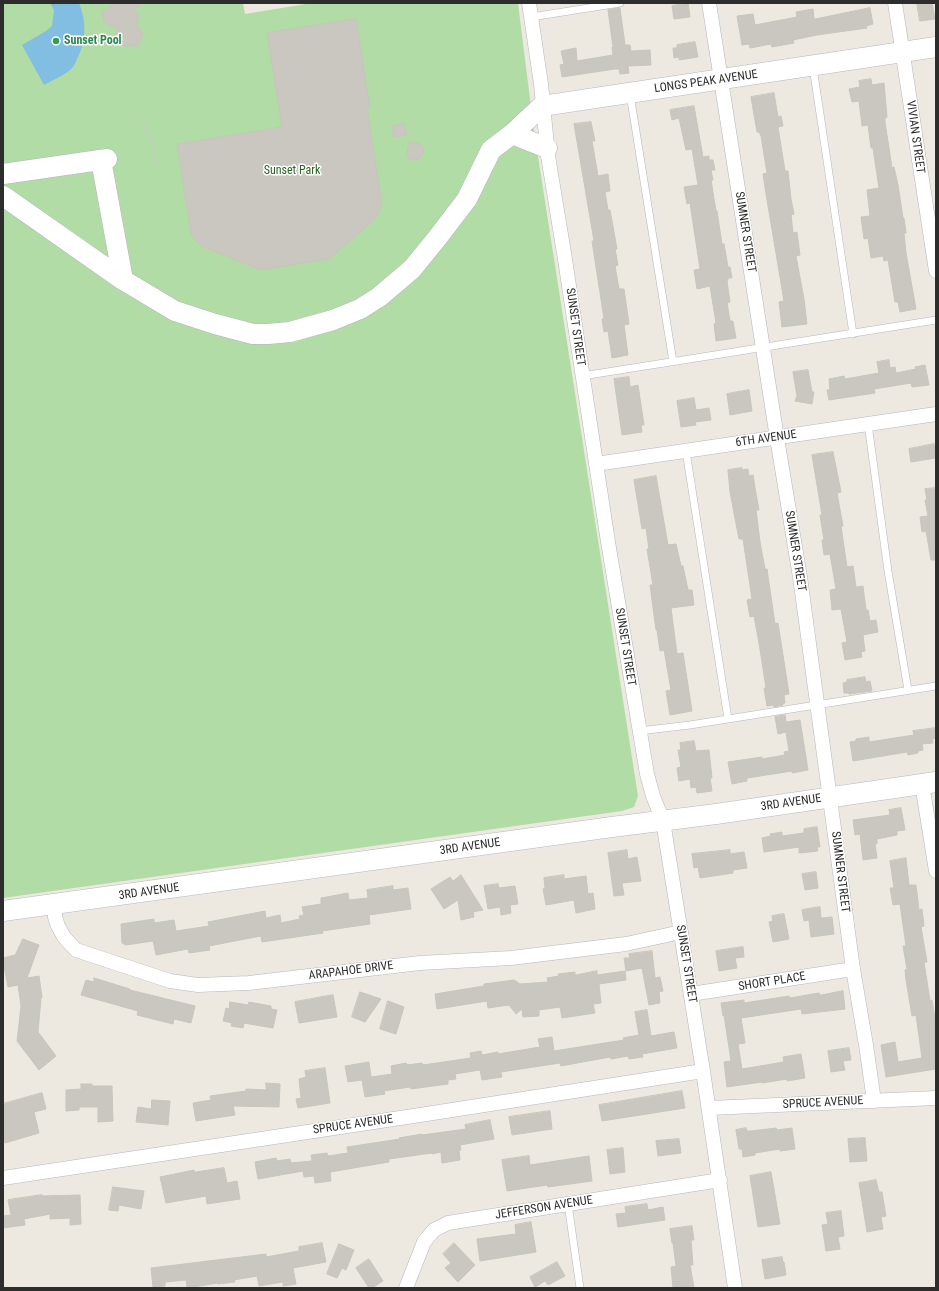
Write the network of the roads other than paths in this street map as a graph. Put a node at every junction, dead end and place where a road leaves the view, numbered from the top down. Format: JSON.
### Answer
{"nodes":[{"id":1,"x":620,"y":3,"type":"edge"},
{"id":2,"x":709,"y":3,"type":"edge"},
{"id":3,"x":895,"y":3,"type":"edge"},
{"id":4,"x":530,"y":10,"type":"edge"},
{"id":5,"x":936,"y":47,"type":"edge"},
{"id":6,"x":903,"y":52,"type":"junction"},
{"id":7,"x":813,"y":66,"type":"junction"},
{"id":8,"x":721,"y":80,"type":"junction"},
{"id":9,"x":630,"y":93,"type":"junction"},
{"id":10,"x":542,"y":106,"type":"junction"},
{"id":11,"x":512,"y":134,"type":"junction"},
{"id":12,"x":536,"y":134,"type":"junction"},
{"id":13,"x":8,"y":173,"type":"edge"},
{"id":14,"x":11,"y":201,"type":"edge"},
{"id":15,"x":936,"y":271,"type":"edge"},
{"id":16,"x":123,"y":280,"type":"junction"},
{"id":17,"x":936,"y":320,"type":"edge"},
{"id":18,"x":853,"y":334,"type":"junction"},
{"id":19,"x":763,"y":348,"type":"junction"},
{"id":20,"x":673,"y":362,"type":"junction"},
{"id":21,"x":582,"y":376,"type":"junction"},
{"id":22,"x":936,"y":414,"type":"edge"},
{"id":23,"x":868,"y":424,"type":"junction"},
{"id":24,"x":776,"y":438,"type":"junction"},
{"id":25,"x":686,"y":451,"type":"junction"},
{"id":26,"x":596,"y":464,"type":"junction"},
{"id":27,"x":936,"y":686,"type":"edge"},
{"id":28,"x":908,"y":690,"type":"junction"},
{"id":29,"x":818,"y":704,"type":"junction"},
{"id":30,"x":728,"y":718,"type":"junction"},
{"id":31,"x":638,"y":731,"type":"junction"},
{"id":32,"x":929,"y":783,"type":"edge"},
{"id":33,"x":830,"y":797,"type":"junction"},
{"id":34,"x":662,"y":821,"type":"junction"},
{"id":35,"x":936,"y":871,"type":"edge"},
{"id":36,"x":55,"y":904,"type":"junction"},
{"id":37,"x":3,"y":911,"type":"edge"},
{"id":38,"x":681,"y":932,"type":"junction"},
{"id":39,"x":853,"y":970,"type":"junction"},
{"id":40,"x":691,"y":994,"type":"junction"},
{"id":41,"x":703,"y":1071,"type":"junction"},
{"id":42,"x":936,"y":1098,"type":"edge"},
{"id":43,"x":874,"y":1101,"type":"junction"},
{"id":44,"x":709,"y":1108,"type":"junction"},
{"id":45,"x":3,"y":1178,"type":"edge"},
{"id":46,"x":720,"y":1180,"type":"junction"},
{"id":47,"x":568,"y":1204,"type":"junction"},
{"id":48,"x":406,"y":1288,"type":"edge"},
{"id":49,"x":580,"y":1288,"type":"edge"},
{"id":50,"x":735,"y":1288,"type":"edge"}],
"edges":[{"from":1,"to":4,"type":"lane"},
{"from":2,"to":8,"type":"street","name":"SUMNER STREET"},
{"from":3,"to":6,"type":"street","name":"VIVIAN STREET"},
{"from":4,"to":10,"type":"street","name":"SUNSET STREET"},
{"from":5,"to":6,"type":"street","name":"LONGS PEAK AVENUE"},
{"from":6,"to":7,"type":"street","name":"LONGS PEAK AVENUE"},
{"from":6,"to":15,"type":"street","name":"VIVIAN STREET"},
{"from":7,"to":8,"type":"street","name":"LONGS PEAK AVENUE"},
{"from":7,"to":18,"type":"lane"},
{"from":8,"to":9,"type":"street","name":"LONGS PEAK AVENUE"},
{"from":8,"to":19,"type":"street","name":"SUMNER STREET"},
{"from":9,"to":10,"type":"street","name":"LONGS PEAK AVENUE"},
{"from":9,"to":20,"type":"lane"},
{"from":10,"to":11,"type":"street"},
{"from":10,"to":12,"type":"street","name":"SUNSET STREET"},
{"from":11,"to":12,"type":"street"},
{"from":11,"to":16,"type":"street"},
{"from":12,"to":21,"type":"street","name":"SUNSET STREET"},
{"from":13,"to":14,"type":"street"},
{"from":13,"to":16,"type":"street"},
{"from":14,"to":16,"type":"street"},
{"from":17,"to":18,"type":"lane"},
{"from":18,"to":19,"type":"lane"},
{"from":19,"to":20,"type":"lane"},
{"from":19,"to":24,"type":"street","name":"SUMNER STREET"},
{"from":20,"to":21,"type":"lane"},
{"from":21,"to":26,"type":"street","name":"SUNSET STREET"},
{"from":22,"to":23,"type":"street","name":"6TH AVENUE"},
{"from":23,"to":24,"type":"street","name":"6TH AVENUE"},
{"from":23,"to":28,"type":"lane"},
{"from":24,"to":25,"type":"street","name":"6TH AVENUE"},
{"from":24,"to":29,"type":"street","name":"SUMNER STREET"},
{"from":25,"to":26,"type":"street","name":"6TH AVENUE"},
{"from":25,"to":30,"type":"lane"},
{"from":26,"to":31,"type":"street","name":"SUNSET STREET"},
{"from":27,"to":28,"type":"lane"},
{"from":28,"to":29,"type":"lane"},
{"from":29,"to":30,"type":"lane"},
{"from":29,"to":33,"type":"street","name":"SUMNER STREET"},
{"from":30,"to":31,"type":"lane"},
{"from":31,"to":34,"type":"street","name":"SUNSET STREET"},
{"from":32,"to":33,"type":"street","name":"3RD AVENUE"},
{"from":32,"to":35,"type":"street"},
{"from":33,"to":34,"type":"street","name":"3RD AVENUE"},
{"from":33,"to":39,"type":"street","name":"SUMNER STREET"},
{"from":34,"to":36,"type":"street","name":"3RD AVENUE"},
{"from":34,"to":38,"type":"street","name":"SUNSET STREET"},
{"from":36,"to":37,"type":"street","name":"3RD AVENUE"},
{"from":36,"to":38,"type":"street","name":"ARAPAHOE DRIVE"},
{"from":38,"to":40,"type":"street","name":"SUNSET STREET"},
{"from":39,"to":40,"type":"street","name":"SHORT PLACE"},
{"from":39,"to":43,"type":"street","name":"SUMNER STREET"},
{"from":40,"to":41,"type":"street","name":"SUNSET STREET"},
{"from":41,"to":44,"type":"street","name":"SUNSET STREET"},
{"from":41,"to":45,"type":"street","name":"SPRUCE AVENUE"},
{"from":42,"to":43,"type":"street","name":"SPRUCE AVENUE"},
{"from":43,"to":44,"type":"street","name":"SPRUCE AVENUE"},
{"from":44,"to":46,"type":"street","name":"SUNSET STREET"},
{"from":46,"to":47,"type":"street","name":"JEFFERSON AVENUE"},
{"from":46,"to":50,"type":"street","name":"SUNSET STREET"},
{"from":47,"to":48,"type":"street","name":"JEFFERSON AVENUE"},
{"from":47,"to":49,"type":"lane"}]}
